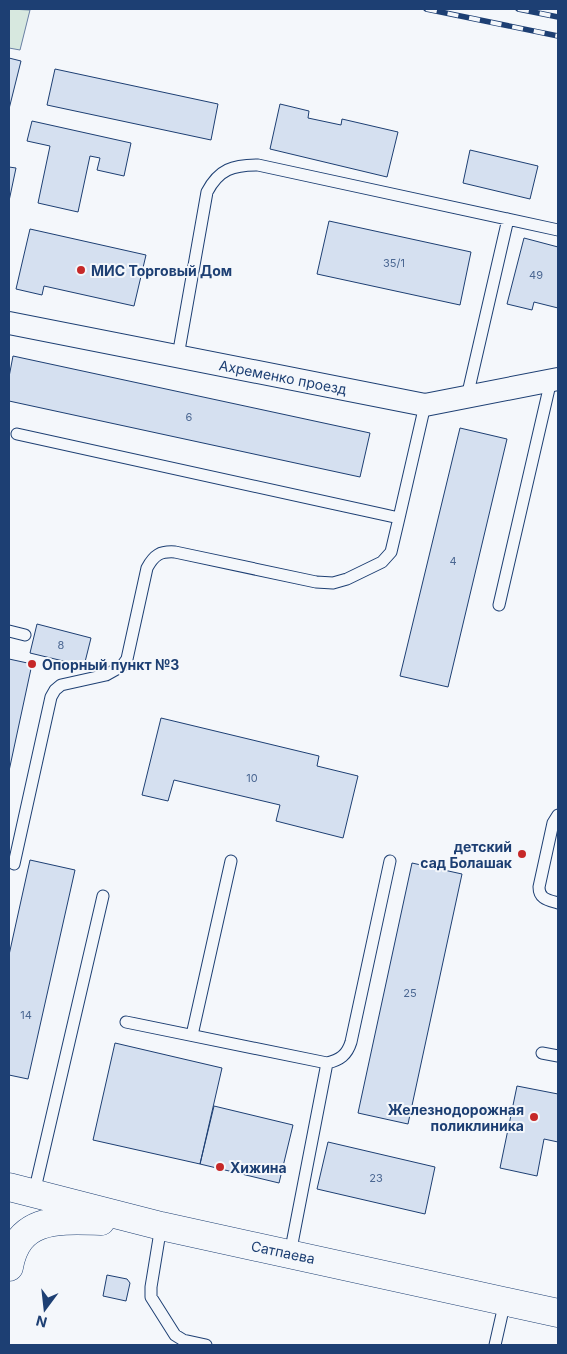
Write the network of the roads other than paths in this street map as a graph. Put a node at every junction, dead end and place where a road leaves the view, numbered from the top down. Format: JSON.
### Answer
{"nodes":[{"id":1,"x":508,"y":219,"type":"junction"},
{"id":2,"x":558,"y":230,"type":"edge"},
{"id":3,"x":9,"y":322,"type":"edge"},
{"id":4,"x":178,"y":356,"type":"junction"},
{"id":5,"x":555,"y":379,"type":"edge"},
{"id":6,"x":467,"y":397,"type":"junction"},
{"id":7,"x":425,"y":405,"type":"junction"},
{"id":8,"x":17,"y":434,"type":"dead end"},
{"id":9,"x":399,"y":518,"type":"junction"},
{"id":10,"x":499,"y":605,"type":"dead end"},
{"id":11,"x":9,"y":631,"type":"edge"},
{"id":12,"x":25,"y":635,"type":"dead end"},
{"id":13,"x":558,"y":815,"type":"edge"},
{"id":14,"x":231,"y":861,"type":"dead end"},
{"id":15,"x":390,"y":861,"type":"dead end"},
{"id":16,"x":14,"y":864,"type":"dead end"},
{"id":17,"x":103,"y":896,"type":"dead end"},
{"id":18,"x":558,"y":903,"type":"edge"},
{"id":19,"x":126,"y":1022,"type":"dead end"},
{"id":20,"x":192,"y":1036,"type":"junction"},
{"id":21,"x":542,"y":1053,"type":"dead end"},
{"id":22,"x":558,"y":1056,"type":"edge"},
{"id":23,"x":327,"y":1063,"type":"junction"},
{"id":24,"x":17,"y":1192,"type":"edge"},
{"id":25,"x":153,"y":1224,"type":"junction"},
{"id":26,"x":290,"y":1254,"type":"junction"},
{"id":27,"x":9,"y":1267,"type":"edge"},
{"id":28,"x":505,"y":1301,"type":"junction"},
{"id":29,"x":558,"y":1313,"type":"edge"},
{"id":30,"x":206,"y":1345,"type":"edge"},
{"id":31,"x":496,"y":1345,"type":"edge"}],
"edges":[{"from":1,"to":2,"type":"lane"},
{"from":1,"to":4,"type":"lane"},
{"from":1,"to":6,"type":"lane"},
{"from":3,"to":4,"type":"street","name":"Ахременко проезд"},
{"from":4,"to":7,"type":"street","name":"Ахременко проезд"},
{"from":5,"to":6,"type":"street","name":"Ахременко проезд"},
{"from":5,"to":10,"type":"lane"},
{"from":6,"to":7,"type":"street","name":"Ахременко проезд"},
{"from":7,"to":9,"type":"lane"},
{"from":8,"to":9,"type":"lane"},
{"from":9,"to":16,"type":"lane"},
{"from":11,"to":12,"type":"lane"},
{"from":13,"to":18,"type":"lane"},
{"from":14,"to":20,"type":"lane"},
{"from":15,"to":23,"type":"lane"},
{"from":17,"to":24,"type":"lane"},
{"from":19,"to":20,"type":"lane"},
{"from":20,"to":23,"type":"lane"},
{"from":21,"to":22,"type":"lane"},
{"from":23,"to":26,"type":"lane"},
{"from":24,"to":25,"type":"street","name":"Сатпаева"},
{"from":25,"to":26,"type":"street","name":"Сатпаева"},
{"from":25,"to":27,"type":"street"},
{"from":25,"to":30,"type":"lane"},
{"from":26,"to":28,"type":"street","name":"Сатпаева"},
{"from":28,"to":29,"type":"street","name":"Сатпаева"},
{"from":28,"to":31,"type":"lane"}]}
